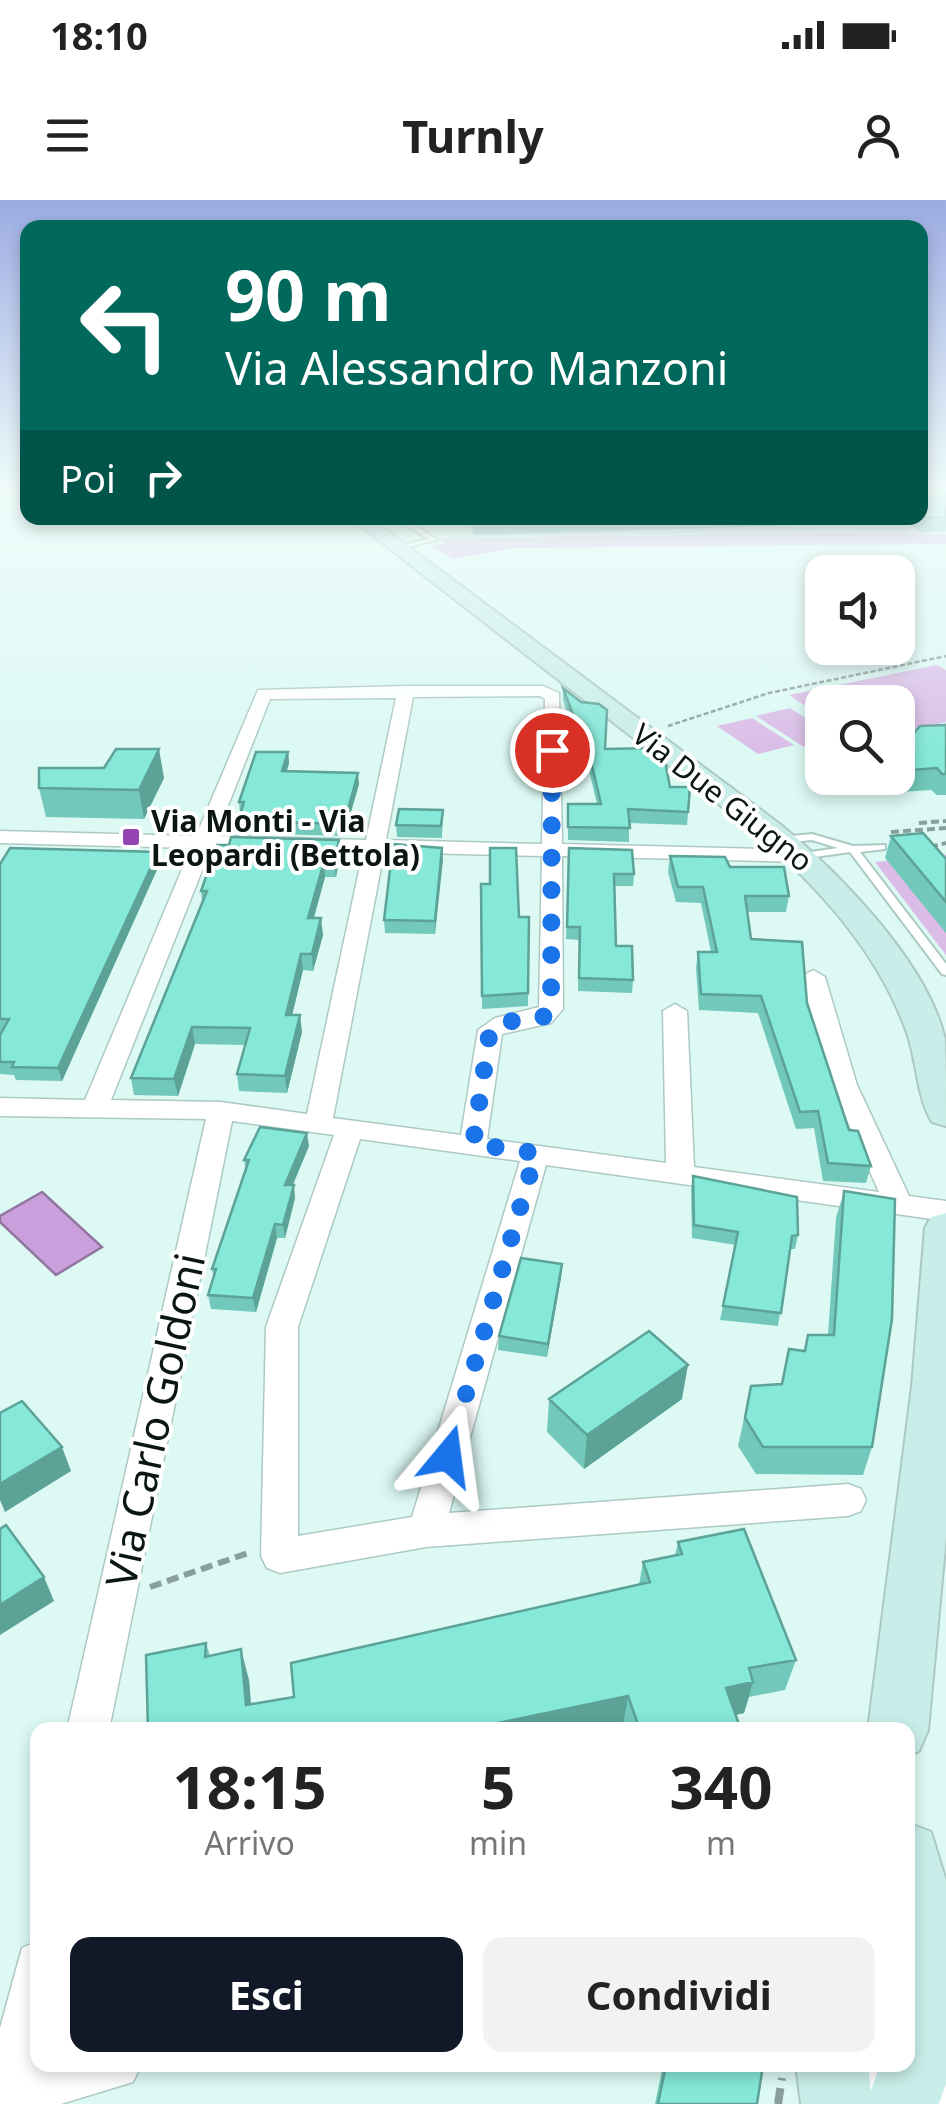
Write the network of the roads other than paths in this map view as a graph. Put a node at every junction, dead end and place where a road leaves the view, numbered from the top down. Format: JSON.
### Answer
{"nodes":[{"id":1,"x":432,"y":577,"type":"edge"},
{"id":2,"x":561,"y":688,"type":"junction"},
{"id":3,"x":406,"y":691,"type":"junction"},
{"id":4,"x":586,"y":710,"type":"edge"},
{"id":5,"x":614,"y":711,"type":"junction"},
{"id":6,"x":1,"y":838,"type":"edge"},
{"id":7,"x":202,"y":841,"type":"junction"},
{"id":8,"x":785,"y":842,"type":"junction"},
{"id":9,"x":375,"y":845,"type":"junction"},
{"id":10,"x":880,"y":847,"type":"dead end"},
{"id":11,"x":550,"y":848,"type":"junction"},
{"id":12,"x":853,"y":849,"type":"junction"},
{"id":13,"x":703,"y":852,"type":"junction"},
{"id":14,"x":946,"y":972,"type":"edge"},
{"id":15,"x":813,"y":977,"type":"dead end"},
{"id":16,"x":675,"y":1011,"type":"dead end"},
{"id":17,"x":0,"y":1106,"type":"edge"},
{"id":18,"x":94,"y":1109,"type":"junction"},
{"id":19,"x":220,"y":1111,"type":"junction"},
{"id":20,"x":946,"y":1113,"type":"edge"},
{"id":21,"x":334,"y":1125,"type":"junction"},
{"id":22,"x":473,"y":1144,"type":"junction"},
{"id":23,"x":536,"y":1153,"type":"junction"},
{"id":24,"x":680,"y":1174,"type":"junction"},
{"id":25,"x":898,"y":1205,"type":"junction"},
{"id":26,"x":946,"y":1211,"type":"edge"},
{"id":27,"x":946,"y":1228,"type":"edge"},
{"id":28,"x":945,"y":1279,"type":"edge"},
{"id":29,"x":943,"y":1336,"type":"edge"},
{"id":30,"x":848,"y":1500,"type":"dead end"},
{"id":31,"x":933,"y":1515,"type":"edge"},
{"id":32,"x":426,"y":1531,"type":"junction"},
{"id":33,"x":90,"y":1722,"type":"edge"},
{"id":34,"x":899,"y":1722,"type":"edge"},
{"id":35,"x":915,"y":1929,"type":"edge"},
{"id":36,"x":30,"y":1995,"type":"edge"},
{"id":37,"x":915,"y":2043,"type":"edge"},
{"id":38,"x":88,"y":2072,"type":"edge"},
{"id":39,"x":833,"y":2072,"type":"edge"},
{"id":40,"x":5,"y":2093,"type":"edge"},
{"id":41,"x":838,"y":2104,"type":"edge"}],
"edges":[{"from":1,"to":2,"type":"main road","name":"Via Due Giugno"},
{"from":2,"to":3,"type":"street"},
{"from":2,"to":5,"type":"main road","name":"Via Due Giugno"},
{"from":2,"to":11,"type":"street"},
{"from":3,"to":7,"type":"street"},
{"from":3,"to":9,"type":"street"},
{"from":4,"to":5,"type":"lane"},
{"from":5,"to":8,"type":"main road","name":"Via Due Giugno"},
{"from":6,"to":7,"type":"street"},
{"from":7,"to":9,"type":"street"},
{"from":7,"to":18,"type":"street"},
{"from":8,"to":12,"type":"lane"},
{"from":8,"to":12,"type":"lane"},
{"from":8,"to":13,"type":"street"},
{"from":8,"to":13,"type":"street"},
{"from":8,"to":20,"type":"main road","name":"Via Due Giugno"},
{"from":9,"to":11,"type":"street"},
{"from":9,"to":21,"type":"street"},
{"from":10,"to":12,"type":"lane"},
{"from":11,"to":13,"type":"street"},
{"from":11,"to":22,"type":"street"},
{"from":12,"to":14,"type":"lane"},
{"from":15,"to":25,"type":"street"},
{"from":16,"to":24,"type":"street"},
{"from":17,"to":18,"type":"street"},
{"from":18,"to":19,"type":"street"},
{"from":19,"to":21,"type":"street"},
{"from":19,"to":33,"type":"street","name":"Via Carlo Goldoni"},
{"from":21,"to":22,"type":"street"},
{"from":21,"to":32,"type":"street"},
{"from":22,"to":23,"type":"street"},
{"from":23,"to":24,"type":"street"},
{"from":23,"to":32,"type":"street"},
{"from":24,"to":25,"type":"street"},
{"from":25,"to":26,"type":"street"},
{"from":27,"to":28,"type":"main road"},
{"from":28,"to":29,"type":"main road"},
{"from":29,"to":31,"type":"main road"},
{"from":30,"to":32,"type":"street"},
{"from":31,"to":34,"type":"main road"},
{"from":35,"to":37,"type":"main road"},
{"from":36,"to":40,"type":"street"},
{"from":38,"to":40,"type":"street"},
{"from":39,"to":41,"type":"main road"}]}
